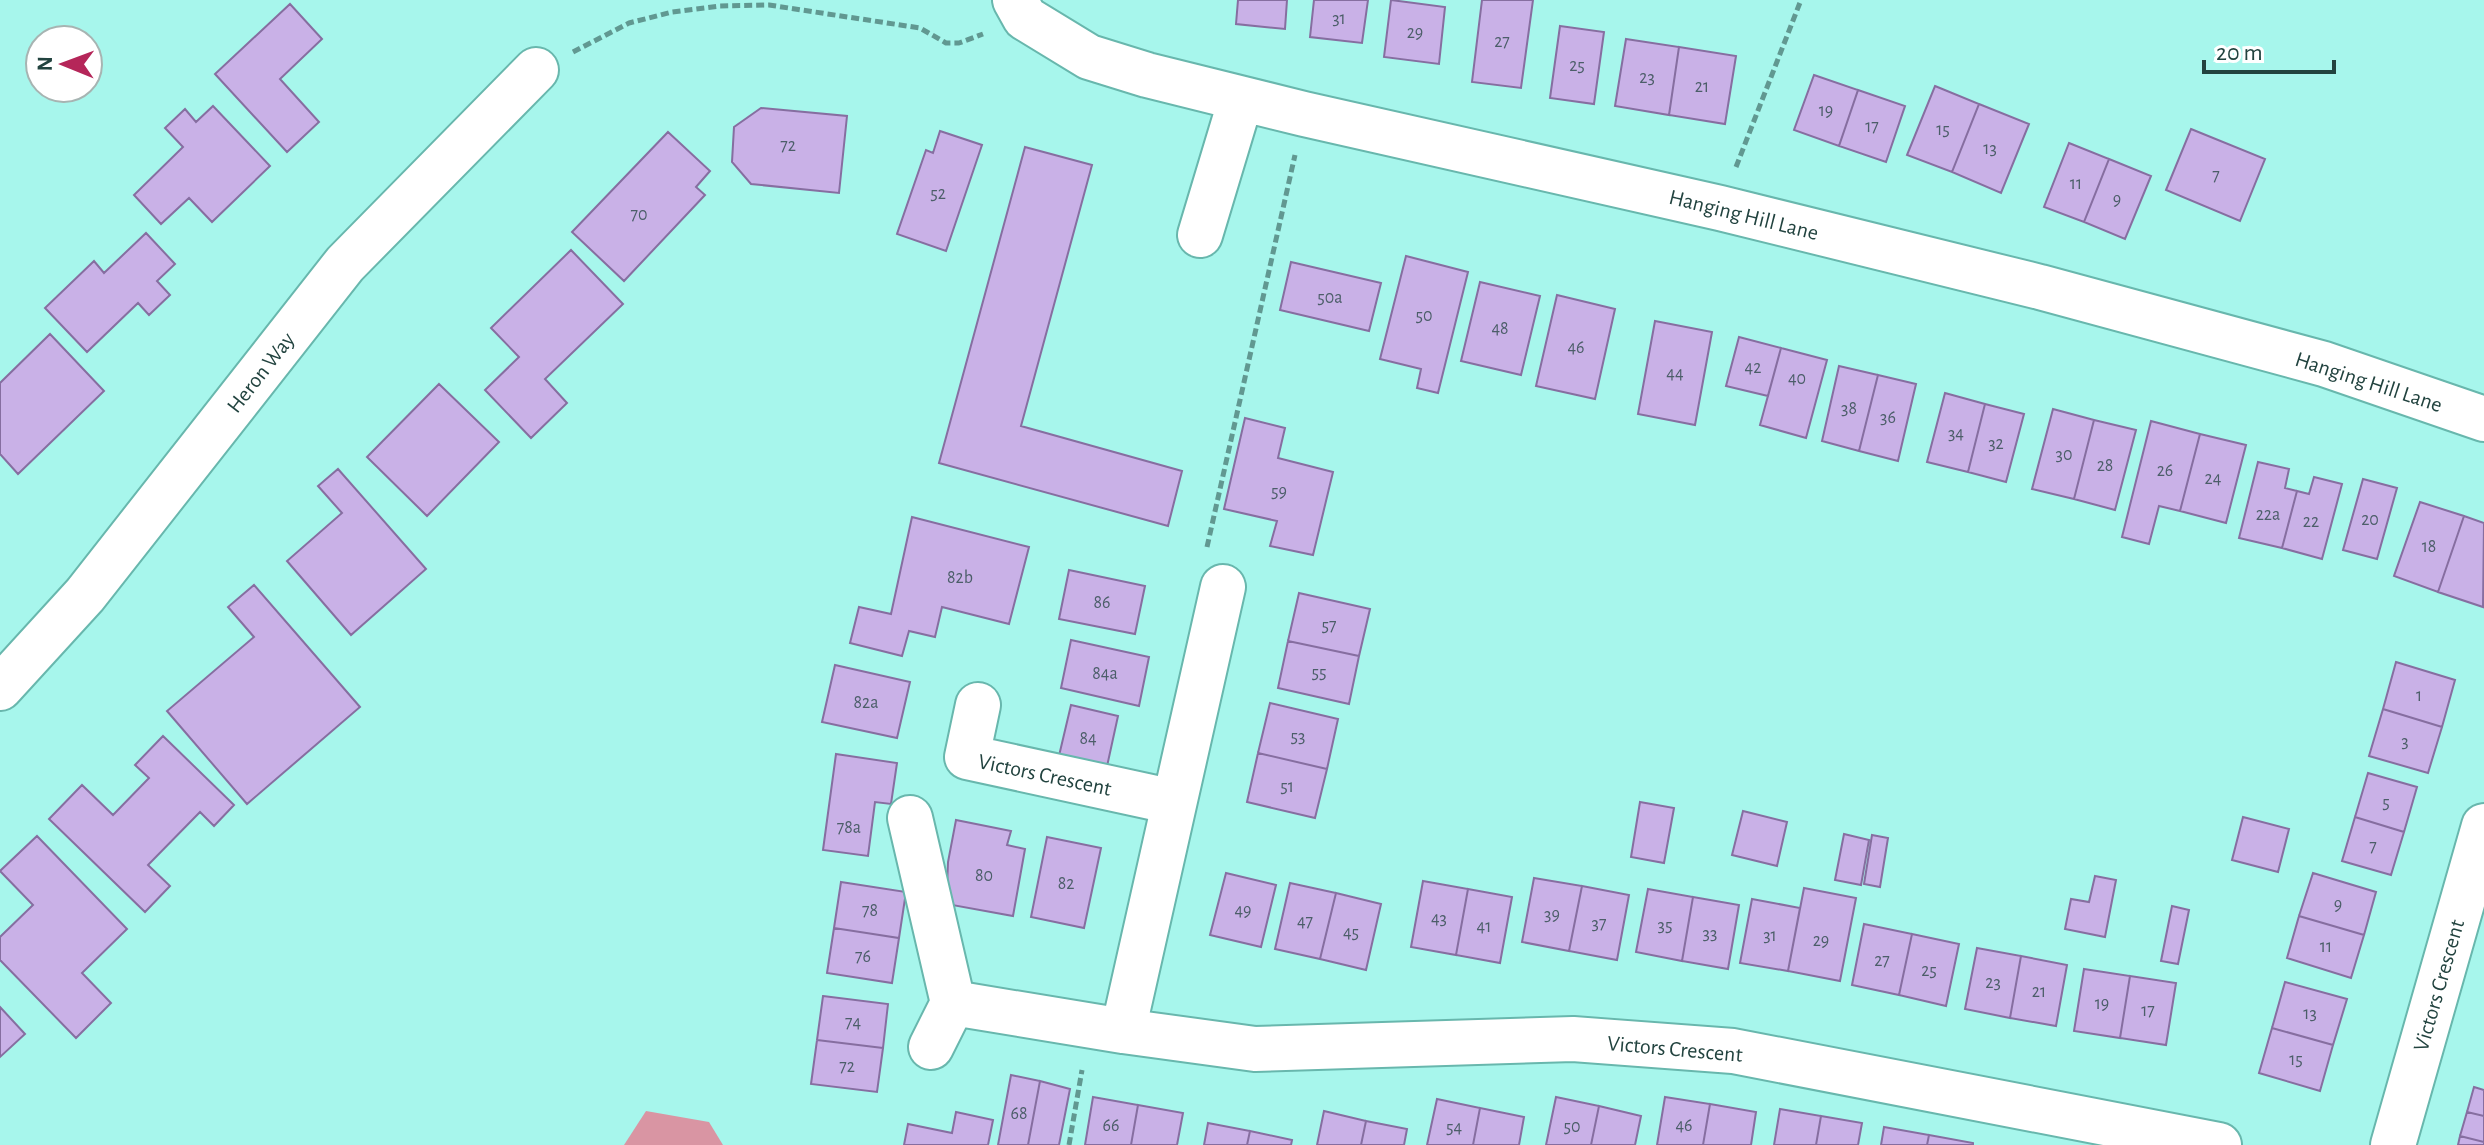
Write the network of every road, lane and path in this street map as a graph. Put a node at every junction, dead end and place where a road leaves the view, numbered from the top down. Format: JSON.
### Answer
{"nodes":[{"id":1,"x":1801,"y":0,"type":"edge"},
{"id":2,"x":1020,"y":9,"type":"edge"},
{"id":3,"x":536,"y":70,"type":"joint"},
{"id":4,"x":1241,"y":99,"type":"junction"},
{"id":5,"x":1304,"y":114,"type":"junction"},
{"id":6,"x":1720,"y":208,"type":"junction"},
{"id":7,"x":1200,"y":235,"type":"dead end"},
{"id":8,"x":2484,"y":419,"type":"edge"},
{"id":9,"x":1223,"y":587,"type":"joint"},
{"id":10,"x":0,"y":688,"type":"edge"},
{"id":11,"x":978,"y":705,"type":"dead end"},
{"id":12,"x":1174,"y":802,"type":"junction"},
{"id":13,"x":910,"y":818,"type":"dead end"},
{"id":14,"x":2484,"y":826,"type":"edge"},
{"id":15,"x":2474,"y":896,"type":"edge"},
{"id":16,"x":953,"y":1003,"type":"junction"},
{"id":17,"x":1106,"y":1028,"type":"junction"},
{"id":18,"x":931,"y":1047,"type":"dead end"},
{"id":19,"x":1069,"y":1145,"type":"edge"},
{"id":20,"x":2219,"y":1145,"type":"edge"},
{"id":21,"x":2393,"y":1145,"type":"edge"}],
"edges":[{"from":1,"to":6,"type":"path"},
{"from":2,"to":3,"type":"path"},
{"from":2,"to":4,"type":"street","name":"Hanging Hill Lane"},
{"from":3,"to":10,"type":"street","name":"Heron Way"},
{"from":4,"to":5,"type":"street","name":"Hanging Hill Lane"},
{"from":4,"to":7,"type":"street"},
{"from":5,"to":6,"type":"street","name":"Hanging Hill Lane"},
{"from":5,"to":9,"type":"path"},
{"from":6,"to":8,"type":"street","name":"Hanging Hill Lane"},
{"from":9,"to":12,"type":"street"},
{"from":11,"to":12,"type":"street","name":"Victors Crescent"},
{"from":12,"to":17,"type":"street"},
{"from":13,"to":16,"type":"street"},
{"from":14,"to":15,"type":"street","name":"Victors Crescent"},
{"from":15,"to":21,"type":"street","name":"Victors Crescent"},
{"from":16,"to":17,"type":"street","name":"Victors Crescent"},
{"from":16,"to":18,"type":"street"},
{"from":17,"to":19,"type":"path"},
{"from":17,"to":20,"type":"street","name":"Victors Crescent"}]}
